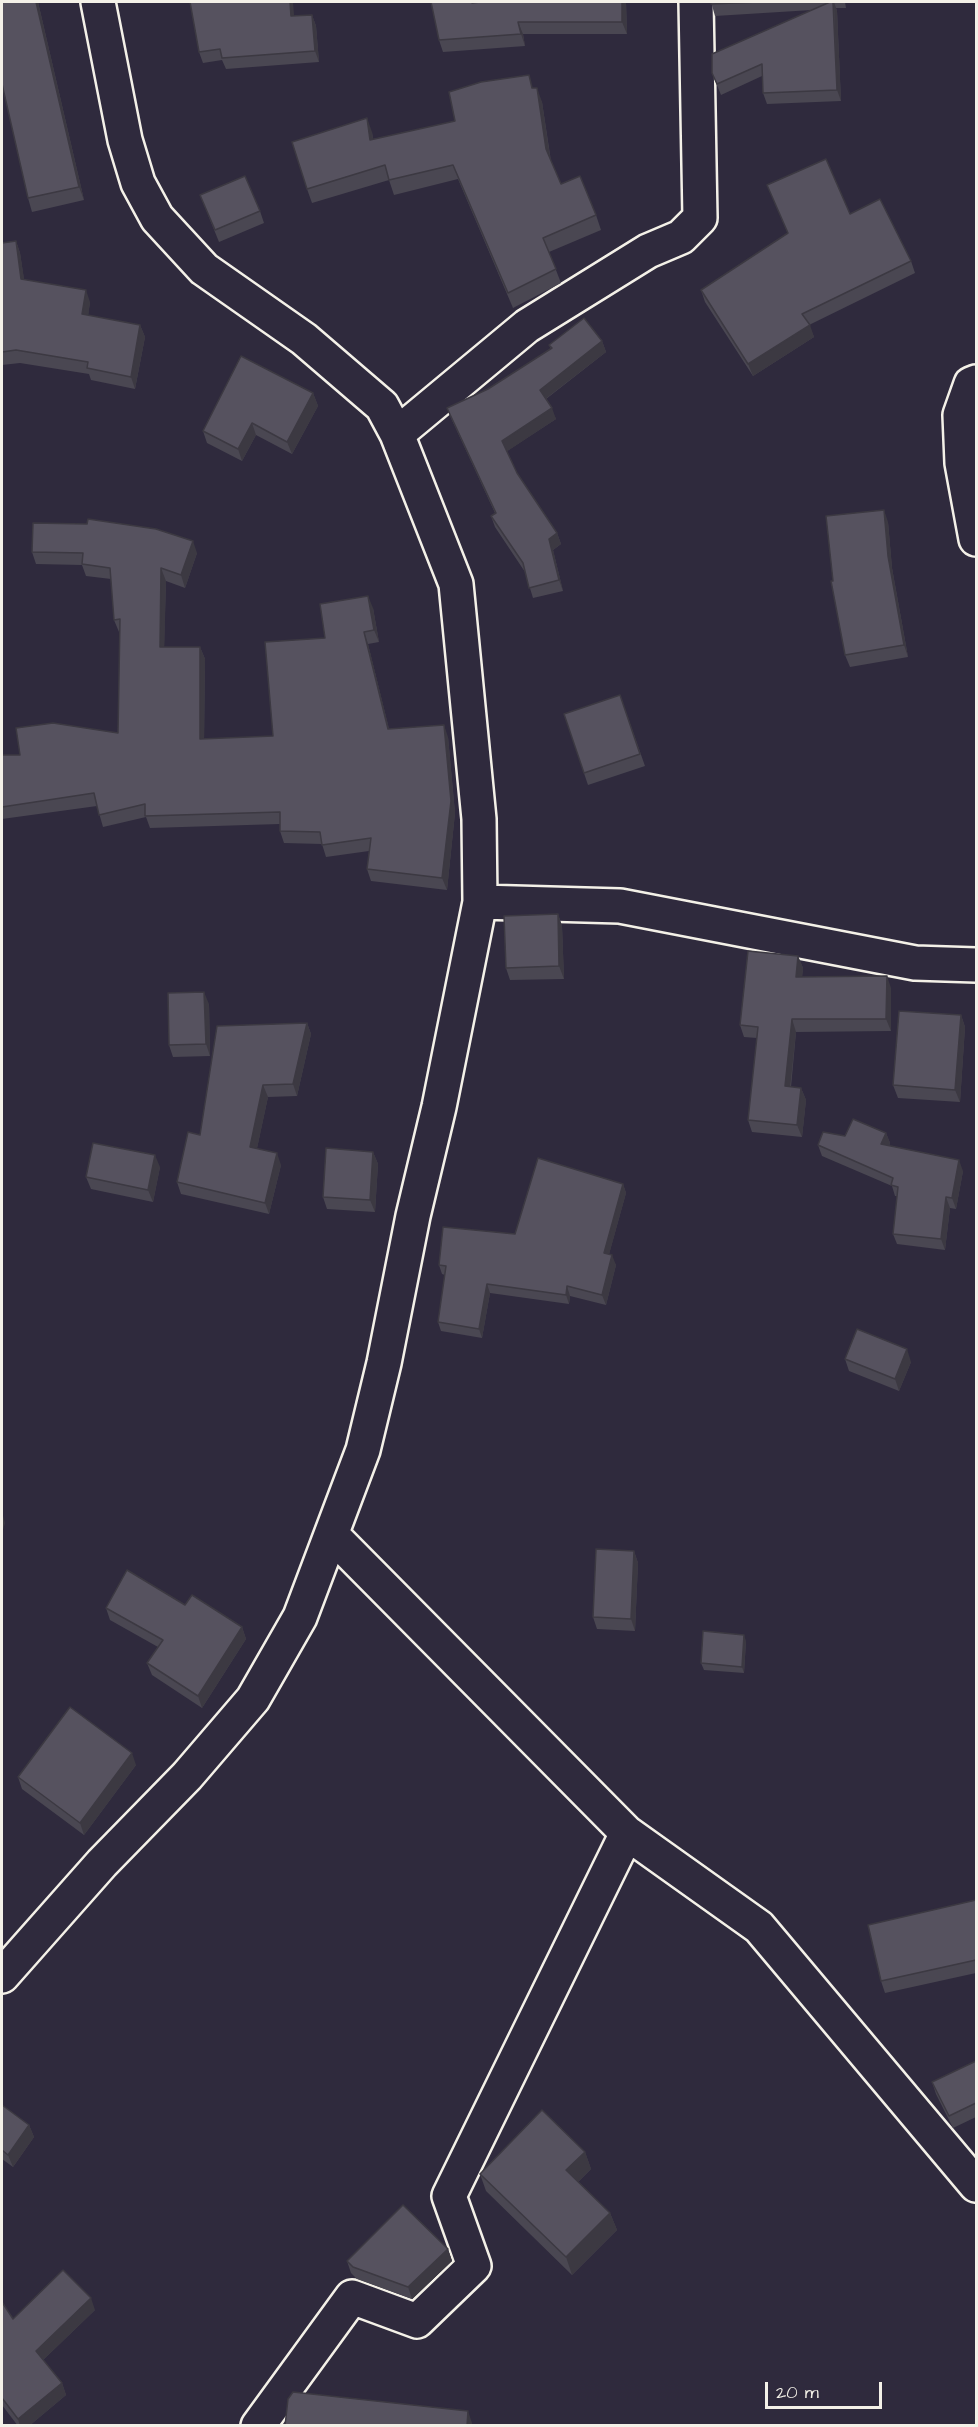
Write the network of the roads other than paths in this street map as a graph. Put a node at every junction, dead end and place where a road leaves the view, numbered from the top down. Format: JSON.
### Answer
{"nodes":[{"id":1,"x":98,"y":2,"type":"edge"},
{"id":2,"x":696,"y":2,"type":"edge"},
{"id":3,"x":976,"y":382,"type":"edge"},
{"id":4,"x":397,"y":434,"type":"junction"},
{"id":5,"x":976,"y":539,"type":"edge"},
{"id":6,"x":480,"y":902,"type":"junction"},
{"id":7,"x":976,"y":965,"type":"edge"},
{"id":8,"x":333,"y":1536,"type":"junction"},
{"id":9,"x":627,"y":1833,"type":"junction"},
{"id":10,"x":2,"y":1976,"type":"edge"},
{"id":11,"x":976,"y":2185,"type":"edge"},
{"id":12,"x":258,"y":2426,"type":"edge"}],
"edges":[{"from":1,"to":4,"type":"street"},
{"from":2,"to":4,"type":"street"},
{"from":3,"to":5,"type":"street"},
{"from":4,"to":6,"type":"street"},
{"from":6,"to":7,"type":"street"},
{"from":6,"to":8,"type":"street"},
{"from":8,"to":9,"type":"street"},
{"from":8,"to":10,"type":"street"},
{"from":9,"to":11,"type":"street"},
{"from":9,"to":12,"type":"street"}]}
